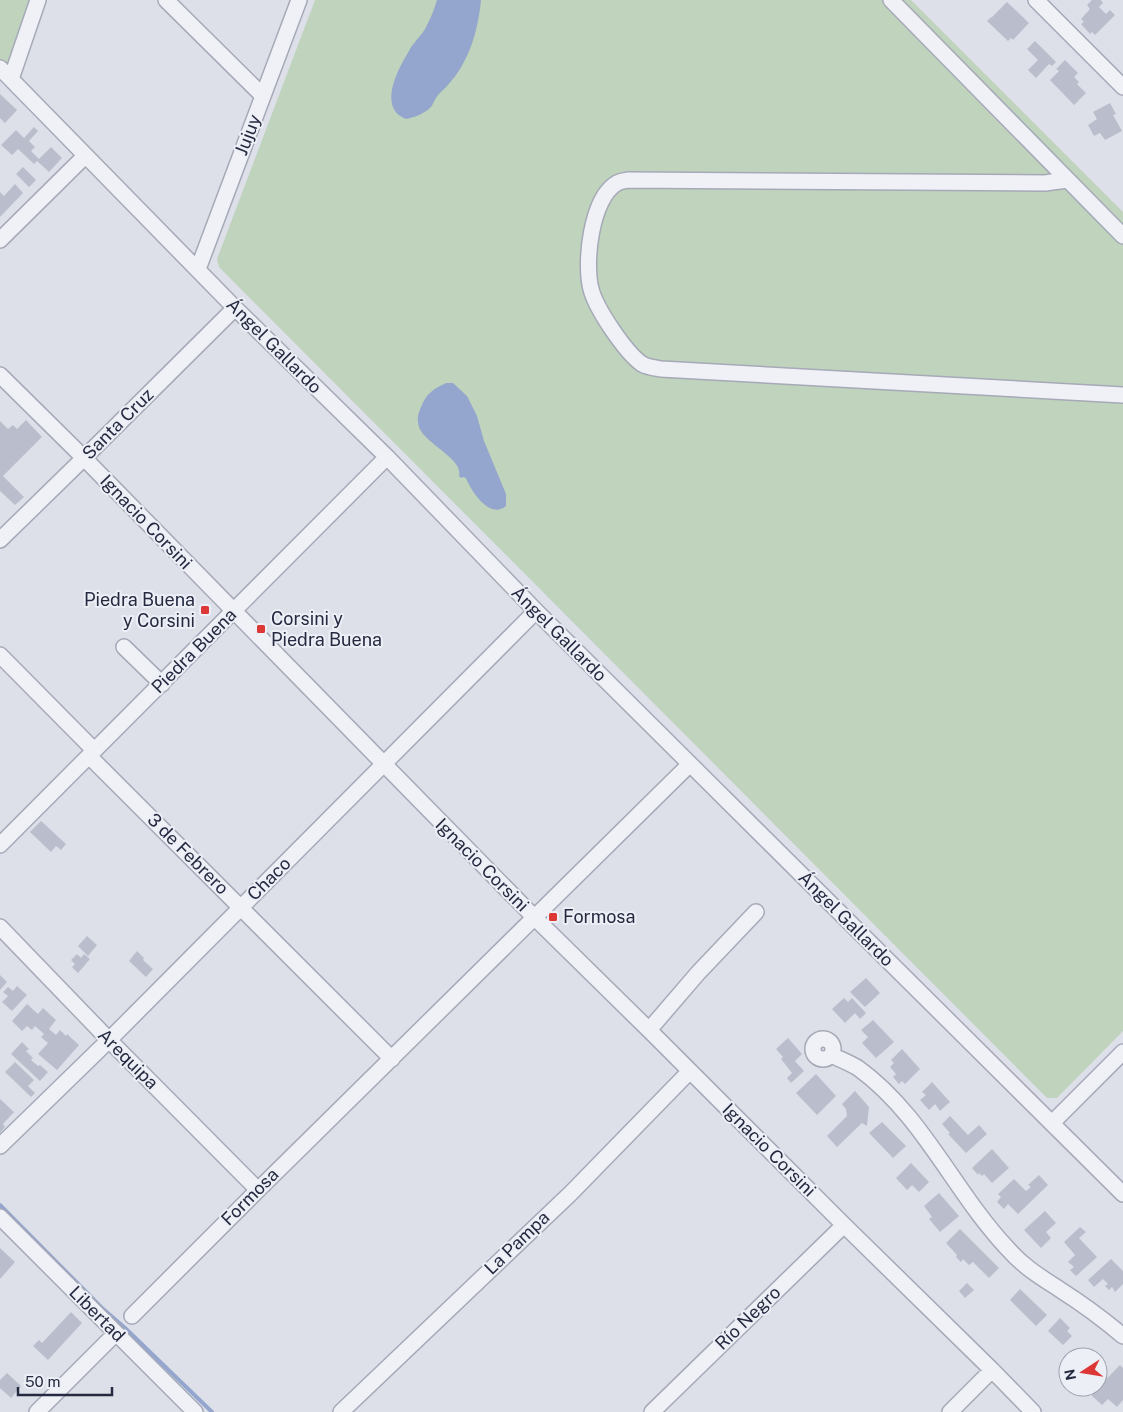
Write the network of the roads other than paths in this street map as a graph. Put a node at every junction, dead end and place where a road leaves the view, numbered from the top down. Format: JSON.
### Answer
{"nodes":[{"id":1,"x":38,"y":0,"type":"edge"},
{"id":2,"x":166,"y":0,"type":"edge"},
{"id":3,"x":299,"y":0,"type":"edge"},
{"id":4,"x":891,"y":0,"type":"edge"},
{"id":5,"x":1045,"y":3,"type":"edge"},
{"id":6,"x":0,"y":68,"type":"edge"},
{"id":7,"x":11,"y":79,"type":"junction"},
{"id":8,"x":1123,"y":87,"type":"edge"},
{"id":9,"x":263,"y":96,"type":"junction"},
{"id":10,"x":85,"y":156,"type":"junction"},
{"id":11,"x":1067,"y":180,"type":"junction"},
{"id":12,"x":1123,"y":236,"type":"edge"},
{"id":13,"x":0,"y":240,"type":"edge"},
{"id":14,"x":198,"y":269,"type":"junction"},
{"id":15,"x":235,"y":308,"type":"junction"},
{"id":16,"x":0,"y":375,"type":"edge"},
{"id":17,"x":1123,"y":395,"type":"edge"},
{"id":18,"x":387,"y":457,"type":"junction"},
{"id":19,"x":84,"y":458,"type":"junction"},
{"id":20,"x":0,"y":540,"type":"edge"},
{"id":21,"x":234,"y":612,"type":"junction"},
{"id":22,"x":536,"y":612,"type":"junction"},
{"id":23,"x":124,"y":647,"type":"dead end"},
{"id":24,"x":0,"y":655,"type":"edge"},
{"id":25,"x":162,"y":684,"type":"junction"},
{"id":26,"x":92,"y":753,"type":"junction"},
{"id":27,"x":690,"y":764,"type":"junction"},
{"id":28,"x":384,"y":765,"type":"junction"},
{"id":29,"x":0,"y":845,"type":"edge"},
{"id":30,"x":241,"y":907,"type":"junction"},
{"id":31,"x":756,"y":912,"type":"dead end"},
{"id":32,"x":534,"y":918,"type":"junction"},
{"id":33,"x":0,"y":927,"type":"edge"},
{"id":34,"x":649,"y":1030,"type":"junction"},
{"id":35,"x":109,"y":1040,"type":"junction"},
{"id":36,"x":1123,"y":1052,"type":"edge"},
{"id":37,"x":831,"y":1055,"type":"dead end"},
{"id":38,"x":392,"y":1058,"type":"junction"},
{"id":39,"x":690,"y":1070,"type":"junction"},
{"id":40,"x":1052,"y":1123,"type":"junction"},
{"id":41,"x":0,"y":1146,"type":"edge"},
{"id":42,"x":258,"y":1190,"type":"junction"},
{"id":43,"x":1123,"y":1194,"type":"edge"},
{"id":44,"x":0,"y":1217,"type":"edge"},
{"id":45,"x":844,"y":1225,"type":"junction"},
{"id":46,"x":132,"y":1316,"type":"dead end"},
{"id":47,"x":116,"y":1332,"type":"junction"},
{"id":48,"x":1123,"y":1336,"type":"edge"},
{"id":49,"x":992,"y":1370,"type":"junction"},
{"id":50,"x":37,"y":1412,"type":"edge"},
{"id":51,"x":194,"y":1412,"type":"edge"},
{"id":52,"x":341,"y":1412,"type":"edge"},
{"id":53,"x":652,"y":1412,"type":"edge"},
{"id":54,"x":950,"y":1412,"type":"edge"},
{"id":55,"x":1033,"y":1412,"type":"edge"}],
"edges":[{"from":1,"to":7,"type":"street"},
{"from":2,"to":9,"type":"street"},
{"from":3,"to":9,"type":"street","name":"Jujuy"},
{"from":4,"to":11,"type":"street"},
{"from":5,"to":8,"type":"street"},
{"from":6,"to":7,"type":"street","name":"Ángel Gallardo"},
{"from":7,"to":10,"type":"street","name":"Ángel Gallardo"},
{"from":9,"to":14,"type":"street","name":"Jujuy"},
{"from":10,"to":13,"type":"street"},
{"from":10,"to":14,"type":"street","name":"Ángel Gallardo"},
{"from":11,"to":12,"type":"street"},
{"from":11,"to":17,"type":"street"},
{"from":14,"to":15,"type":"street","name":"Ángel Gallardo"},
{"from":15,"to":18,"type":"street","name":"Ángel Gallardo"},
{"from":15,"to":19,"type":"street","name":"Santa Cruz"},
{"from":16,"to":19,"type":"street","name":"Ignacio Corsini"},
{"from":18,"to":21,"type":"street","name":"Piedra Buena"},
{"from":18,"to":22,"type":"street","name":"Ángel Gallardo"},
{"from":19,"to":20,"type":"street","name":"Santa Cruz"},
{"from":19,"to":21,"type":"street","name":"Ignacio Corsini"},
{"from":21,"to":25,"type":"street","name":"Piedra Buena"},
{"from":21,"to":28,"type":"street","name":"Ignacio Corsini"},
{"from":22,"to":27,"type":"street","name":"Ángel Gallardo"},
{"from":22,"to":28,"type":"street","name":"Chaco"},
{"from":23,"to":25,"type":"street"},
{"from":24,"to":26,"type":"street","name":"3 de Febrero"},
{"from":25,"to":26,"type":"street","name":"Piedra Buena"},
{"from":26,"to":29,"type":"street","name":"Piedra Buena"},
{"from":26,"to":30,"type":"street","name":"3 de Febrero"},
{"from":27,"to":32,"type":"street","name":"Formosa"},
{"from":27,"to":40,"type":"street","name":"Ángel Gallardo"},
{"from":28,"to":30,"type":"street","name":"Chaco"},
{"from":28,"to":32,"type":"street","name":"Ignacio Corsini"},
{"from":30,"to":35,"type":"street","name":"Chaco"},
{"from":30,"to":38,"type":"street","name":"3 de Febrero"},
{"from":31,"to":34,"type":"street"},
{"from":32,"to":34,"type":"street","name":"Ignacio Corsini"},
{"from":32,"to":38,"type":"street","name":"Formosa"},
{"from":33,"to":35,"type":"street","name":"Arequipa"},
{"from":34,"to":39,"type":"street","name":"Ignacio Corsini"},
{"from":35,"to":41,"type":"street","name":"Chaco"},
{"from":35,"to":42,"type":"street","name":"Arequipa"},
{"from":36,"to":40,"type":"street"},
{"from":37,"to":48,"type":"street"},
{"from":38,"to":42,"type":"street","name":"Formosa"},
{"from":39,"to":45,"type":"street","name":"Ignacio Corsini"},
{"from":39,"to":52,"type":"street","name":"La Pampa"},
{"from":40,"to":43,"type":"street","name":"Ángel Gallardo"},
{"from":42,"to":46,"type":"street","name":"Formosa"},
{"from":44,"to":47,"type":"street","name":"Libertad"},
{"from":45,"to":49,"type":"street","name":"Ignacio Corsini"},
{"from":45,"to":53,"type":"street","name":"Río Negro"},
{"from":47,"to":50,"type":"street"},
{"from":47,"to":51,"type":"street","name":"Libertad"},
{"from":49,"to":54,"type":"street"},
{"from":49,"to":55,"type":"street","name":"Ignacio Corsini"}]}
